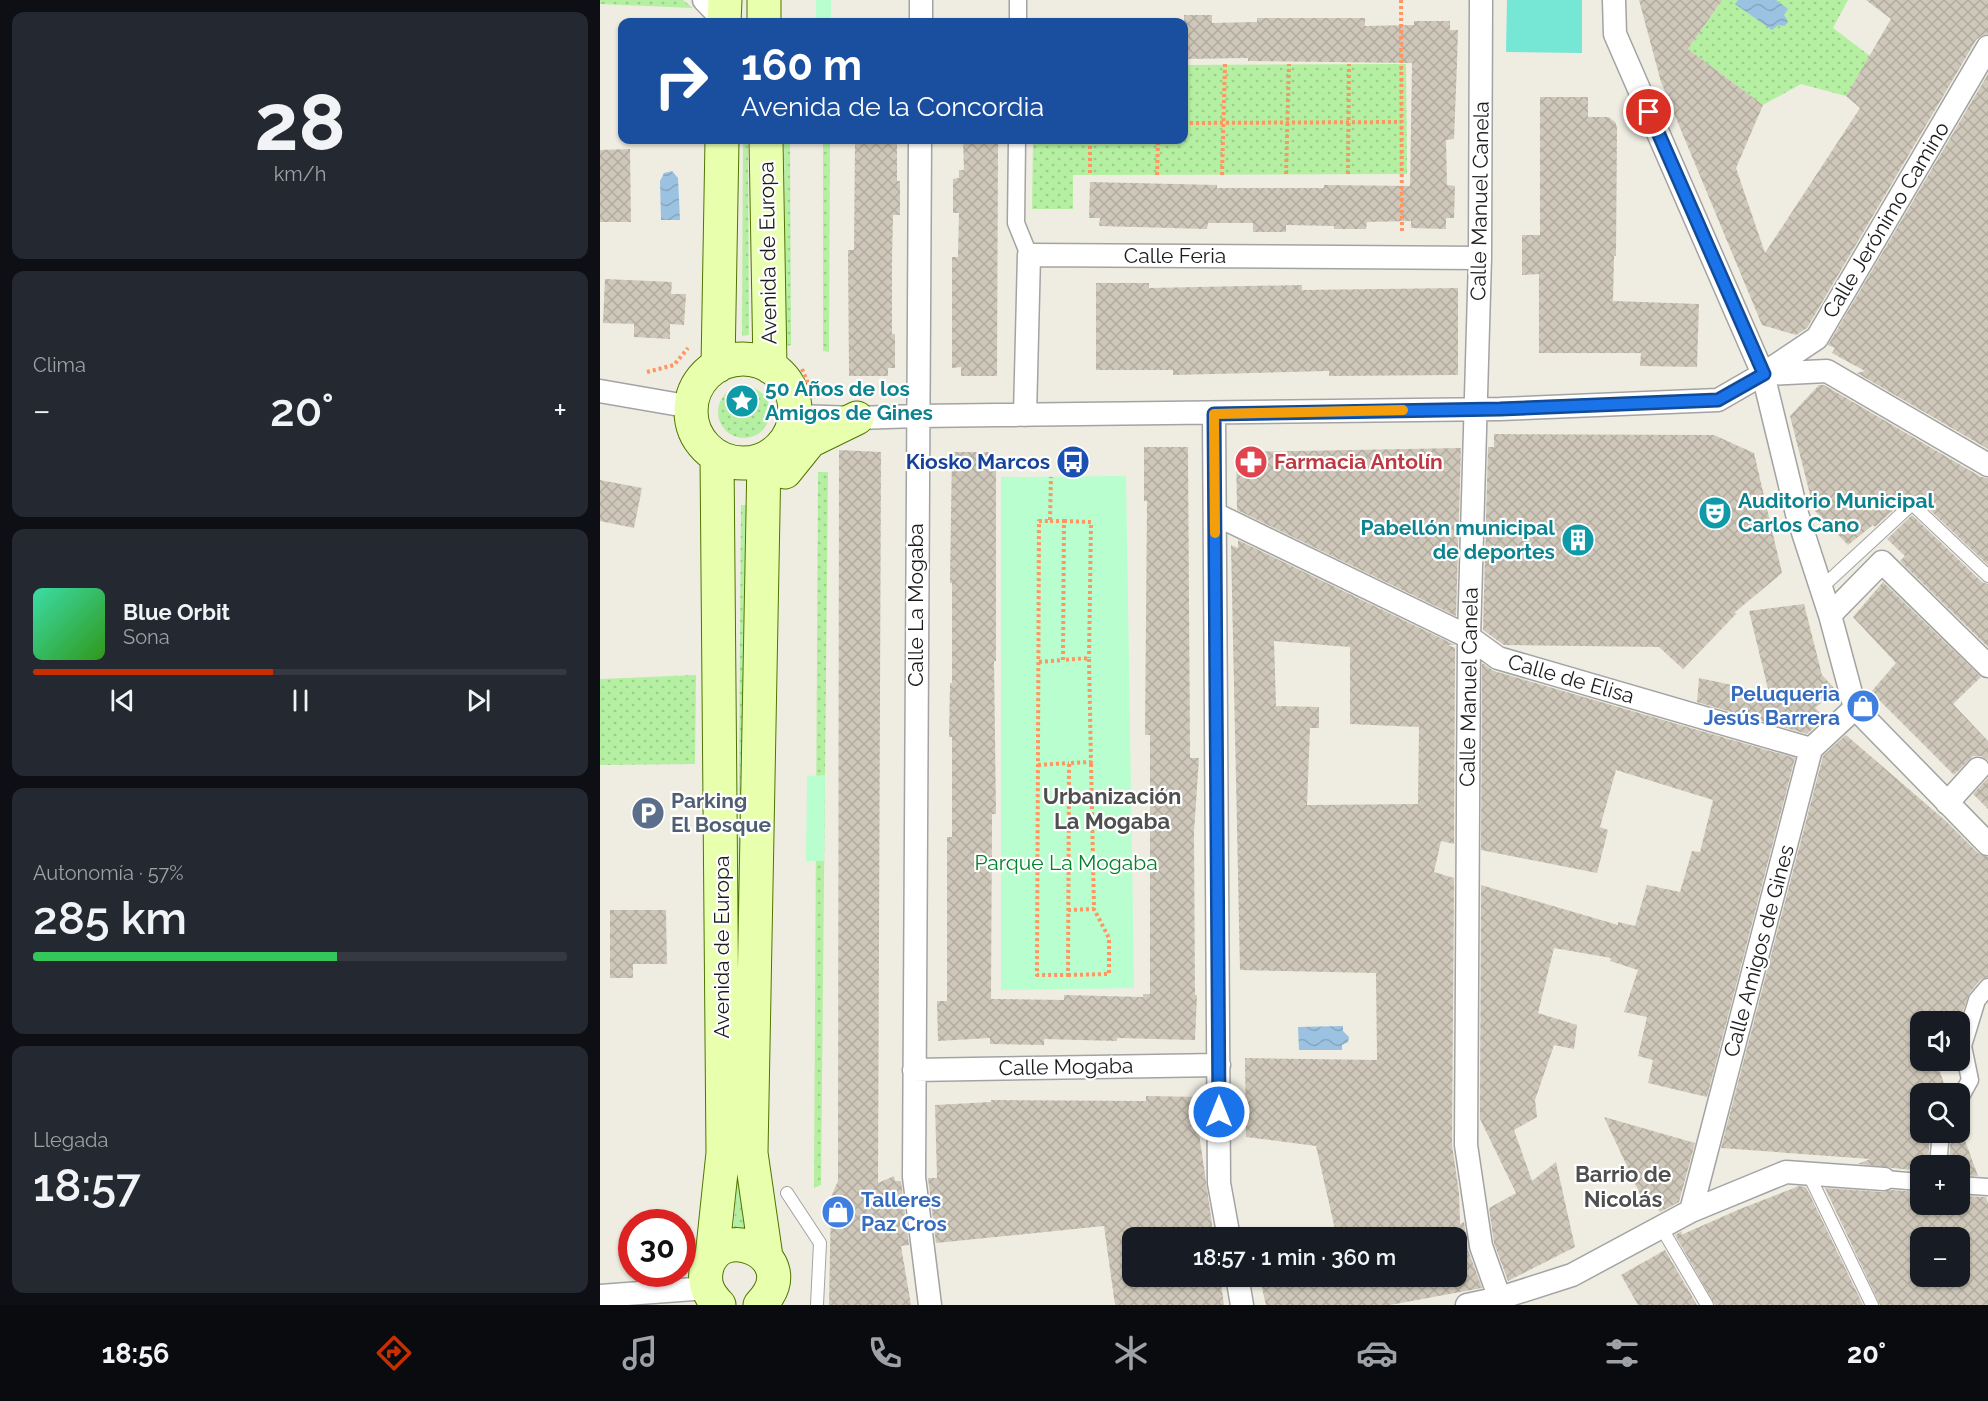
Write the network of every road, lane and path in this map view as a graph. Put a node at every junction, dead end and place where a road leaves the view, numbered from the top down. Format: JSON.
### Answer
{"nodes":[{"id":1,"x":764,"y":0,"type":"edge"},
{"id":2,"x":921,"y":0,"type":"edge"},
{"id":3,"x":1018,"y":0,"type":"edge"},
{"id":4,"x":1401,"y":0,"type":"edge"},
{"id":5,"x":1481,"y":0,"type":"edge"},
{"id":6,"x":1614,"y":0,"type":"edge"},
{"id":7,"x":764,"y":18,"type":"edge"},
{"id":8,"x":921,"y":18,"type":"edge"},
{"id":9,"x":1018,"y":18,"type":"edge"},
{"id":10,"x":1988,"y":47,"type":"edge"},
{"id":11,"x":1225,"y":64,"type":"dead end"},
{"id":12,"x":1289,"y":64,"type":"dead end"},
{"id":13,"x":1349,"y":64,"type":"dead end"},
{"id":14,"x":1349,"y":122,"type":"junction"},
{"id":15,"x":1401,"y":122,"type":"junction"},
{"id":16,"x":1188,"y":123,"type":"edge"},
{"id":17,"x":1224,"y":123,"type":"junction"},
{"id":18,"x":1287,"y":123,"type":"junction"},
{"id":19,"x":722,"y":144,"type":"edge"},
{"id":20,"x":766,"y":144,"type":"edge"},
{"id":21,"x":920,"y":144,"type":"edge"},
{"id":22,"x":1017,"y":144,"type":"edge"},
{"id":23,"x":1090,"y":144,"type":"edge"},
{"id":24,"x":1158,"y":144,"type":"edge"},
{"id":25,"x":1286,"y":174,"type":"dead end"},
{"id":26,"x":1348,"y":174,"type":"dead end"},
{"id":27,"x":1090,"y":175,"type":"dead end"},
{"id":28,"x":1157,"y":175,"type":"dead end"},
{"id":29,"x":1222,"y":175,"type":"dead end"},
{"id":30,"x":1029,"y":255,"type":"junction"},
{"id":31,"x":1401,"y":257,"type":"junction"},
{"id":32,"x":1480,"y":258,"type":"junction"},
{"id":33,"x":718,"y":366,"type":"junction"},
{"id":34,"x":770,"y":367,"type":"junction"},
{"id":35,"x":1764,"y":374,"type":"junction"},
{"id":36,"x":600,"y":390,"type":"edge"},
{"id":37,"x":692,"y":407,"type":"junction"},
{"id":38,"x":1476,"y":409,"type":"junction"},
{"id":39,"x":1214,"y":414,"type":"junction"},
{"id":40,"x":1025,"y":415,"type":"junction"},
{"id":41,"x":795,"y":416,"type":"junction"},
{"id":42,"x":917,"y":416,"type":"junction"},
{"id":43,"x":857,"y":418,"type":"junction"},
{"id":44,"x":717,"y":456,"type":"junction"},
{"id":45,"x":764,"y":459,"type":"junction"},
{"id":46,"x":1988,"y":465,"type":"edge"},
{"id":47,"x":1051,"y":477,"type":"dead end"},
{"id":48,"x":1215,"y":514,"type":"junction"},
{"id":49,"x":1050,"y":521,"type":"junction"},
{"id":50,"x":1064,"y":521,"type":"junction"},
{"id":51,"x":762,"y":530,"type":"junction"},
{"id":52,"x":1988,"y":576,"type":"edge"},
{"id":53,"x":1821,"y":588,"type":"junction"},
{"id":54,"x":1830,"y":615,"type":"junction"},
{"id":55,"x":1469,"y":637,"type":"junction"},
{"id":56,"x":1089,"y":658,"type":"junction"},
{"id":57,"x":1063,"y":660,"type":"junction"},
{"id":58,"x":1039,"y":662,"type":"junction"},
{"id":59,"x":1988,"y":666,"type":"edge"},
{"id":60,"x":1855,"y":708,"type":"junction"},
{"id":61,"x":1811,"y":749,"type":"junction"},
{"id":62,"x":1091,"y":762,"type":"junction"},
{"id":63,"x":1069,"y":764,"type":"junction"},
{"id":64,"x":1038,"y":765,"type":"junction"},
{"id":65,"x":1978,"y":769,"type":"dead end"},
{"id":66,"x":1947,"y":802,"type":"junction"},
{"id":67,"x":1988,"y":844,"type":"edge"},
{"id":68,"x":1094,"y":909,"type":"junction"},
{"id":69,"x":1068,"y":910,"type":"junction"},
{"id":70,"x":1068,"y":975,"type":"junction"},
{"id":71,"x":1988,"y":987,"type":"edge"},
{"id":72,"x":1219,"y":1065,"type":"junction"},
{"id":73,"x":914,"y":1070,"type":"junction"},
{"id":74,"x":1968,"y":1083,"type":"edge"},
{"id":75,"x":1808,"y":1173,"type":"junction"},
{"id":76,"x":1884,"y":1179,"type":"joint"},
{"id":77,"x":1910,"y":1181,"type":"edge"},
{"id":78,"x":1970,"y":1186,"type":"edge"},
{"id":79,"x":1988,"y":1187,"type":"edge"},
{"id":80,"x":787,"y":1193,"type":"dead end"},
{"id":81,"x":1691,"y":1211,"type":"junction"},
{"id":82,"x":1227,"y":1227,"type":"edge"},
{"id":83,"x":1661,"y":1227,"type":"junction"},
{"id":84,"x":766,"y":1257,"type":"junction"},
{"id":85,"x":713,"y":1283,"type":"edge"},
{"id":86,"x":1239,"y":1287,"type":"edge"},
{"id":87,"x":600,"y":1296,"type":"edge"},
{"id":88,"x":1501,"y":1302,"type":"edge"},
{"id":89,"x":763,"y":1303,"type":"edge"},
{"id":90,"x":817,"y":1305,"type":"edge"},
{"id":91,"x":930,"y":1305,"type":"edge"},
{"id":92,"x":1242,"y":1305,"type":"edge"},
{"id":93,"x":1467,"y":1305,"type":"edge"},
{"id":94,"x":1707,"y":1305,"type":"edge"},
{"id":95,"x":1872,"y":1305,"type":"edge"}],
"edges":[{"from":1,"to":7,"type":"main road"},
{"from":2,"to":8,"type":"street"},
{"from":3,"to":9,"type":"street"},
{"from":4,"to":15,"type":"path"},
{"from":5,"to":32,"type":"street","name":"Calle Manuel Canela"},
{"from":6,"to":35,"type":"street"},
{"from":10,"to":35,"type":"street","name":"Calle Jerónimo Camino"},
{"from":11,"to":17,"type":"path"},
{"from":12,"to":18,"type":"path"},
{"from":13,"to":14,"type":"path"},
{"from":14,"to":15,"type":"path"},
{"from":14,"to":18,"type":"path"},
{"from":14,"to":26,"type":"path"},
{"from":15,"to":31,"type":"path"},
{"from":16,"to":17,"type":"path"},
{"from":17,"to":18,"type":"path"},
{"from":17,"to":29,"type":"path"},
{"from":18,"to":25,"type":"path"},
{"from":19,"to":33,"type":"main road"},
{"from":20,"to":34,"type":"main road","name":"Avenida de Europa"},
{"from":21,"to":42,"type":"street","name":"Calle La Mogaba"},
{"from":22,"to":30,"type":"street"},
{"from":23,"to":27,"type":"path"},
{"from":24,"to":28,"type":"path"},
{"from":30,"to":31,"type":"street","name":"Calle Feria"},
{"from":30,"to":40,"type":"street"},
{"from":31,"to":32,"type":"street","name":"Calle Feria"},
{"from":32,"to":38,"type":"street","name":"Calle Manuel Canela"},
{"from":33,"to":34,"type":"main road"},
{"from":33,"to":37,"type":"main road"},
{"from":34,"to":41,"type":"main road"},
{"from":35,"to":38,"type":"street","name":"Calle Jerónimo Camino"},
{"from":35,"to":46,"type":"street"},
{"from":35,"to":53,"type":"street"},
{"from":36,"to":37,"type":"street"},
{"from":37,"to":44,"type":"main road"},
{"from":38,"to":39,"type":"street","name":"Calle Jerónimo Camino"},
{"from":38,"to":55,"type":"street","name":"Calle Manuel Canela"},
{"from":39,"to":40,"type":"street","name":"Calle Jerónimo Camino"},
{"from":39,"to":48,"type":"street"},
{"from":40,"to":42,"type":"street","name":"Calle Jerónimo Camino"},
{"from":41,"to":43,"type":"street","name":"Calle Jerónimo Camino"},
{"from":41,"to":45,"type":"main road"},
{"from":42,"to":43,"type":"street","name":"Calle Jerónimo Camino"},
{"from":42,"to":73,"type":"street","name":"Calle La Mogaba"},
{"from":43,"to":51,"type":"main road"},
{"from":44,"to":45,"type":"main road"},
{"from":44,"to":85,"type":"main road","name":"Avenida de Europa"},
{"from":45,"to":51,"type":"main road","name":"Avenida de Europa"},
{"from":47,"to":49,"type":"path"},
{"from":48,"to":55,"type":"street","name":"Calle de Elisa"},
{"from":48,"to":72,"type":"street"},
{"from":49,"to":50,"type":"path"},
{"from":49,"to":58,"type":"path"},
{"from":50,"to":56,"type":"path"},
{"from":50,"to":57,"type":"path"},
{"from":51,"to":84,"type":"main road","name":"Avenida de Europa"},
{"from":52,"to":53,"type":"lane"},
{"from":53,"to":54,"type":"street"},
{"from":54,"to":59,"type":"street"},
{"from":54,"to":60,"type":"street"},
{"from":55,"to":61,"type":"street","name":"Calle de Elisa"},
{"from":55,"to":88,"type":"street","name":"Calle Manuel Canela"},
{"from":56,"to":57,"type":"path"},
{"from":56,"to":62,"type":"path"},
{"from":57,"to":58,"type":"path"},
{"from":58,"to":64,"type":"path"},
{"from":60,"to":61,"type":"street"},
{"from":60,"to":66,"type":"street"},
{"from":61,"to":81,"type":"street","name":"Calle Amigos de Gines"},
{"from":62,"to":63,"type":"path"},
{"from":62,"to":68,"type":"path"},
{"from":63,"to":64,"type":"path"},
{"from":63,"to":69,"type":"path"},
{"from":64,"to":70,"type":"path"},
{"from":65,"to":66,"type":"street"},
{"from":66,"to":67,"type":"street"},
{"from":68,"to":69,"type":"path"},
{"from":68,"to":70,"type":"path"},
{"from":69,"to":70,"type":"path"},
{"from":71,"to":74,"type":"street"},
{"from":72,"to":73,"type":"street","name":"Calle Mogaba"},
{"from":72,"to":82,"type":"street"},
{"from":73,"to":91,"type":"street","name":"Calle La Mogaba"},
{"from":75,"to":76,"type":"street"},
{"from":75,"to":81,"type":"street"},
{"from":75,"to":95,"type":"lane"},
{"from":76,"to":77,"type":"street"},
{"from":78,"to":79,"type":"street"},
{"from":80,"to":90,"type":"lane"},
{"from":81,"to":83,"type":"street"},
{"from":83,"to":88,"type":"street"},
{"from":83,"to":94,"type":"lane"},
{"from":84,"to":85,"type":"main road"},
{"from":84,"to":89,"type":"main road","name":"Avenida de Europa"},
{"from":85,"to":87,"type":"street"},
{"from":86,"to":92,"type":"street"},
{"from":88,"to":93,"type":"street"}]}
